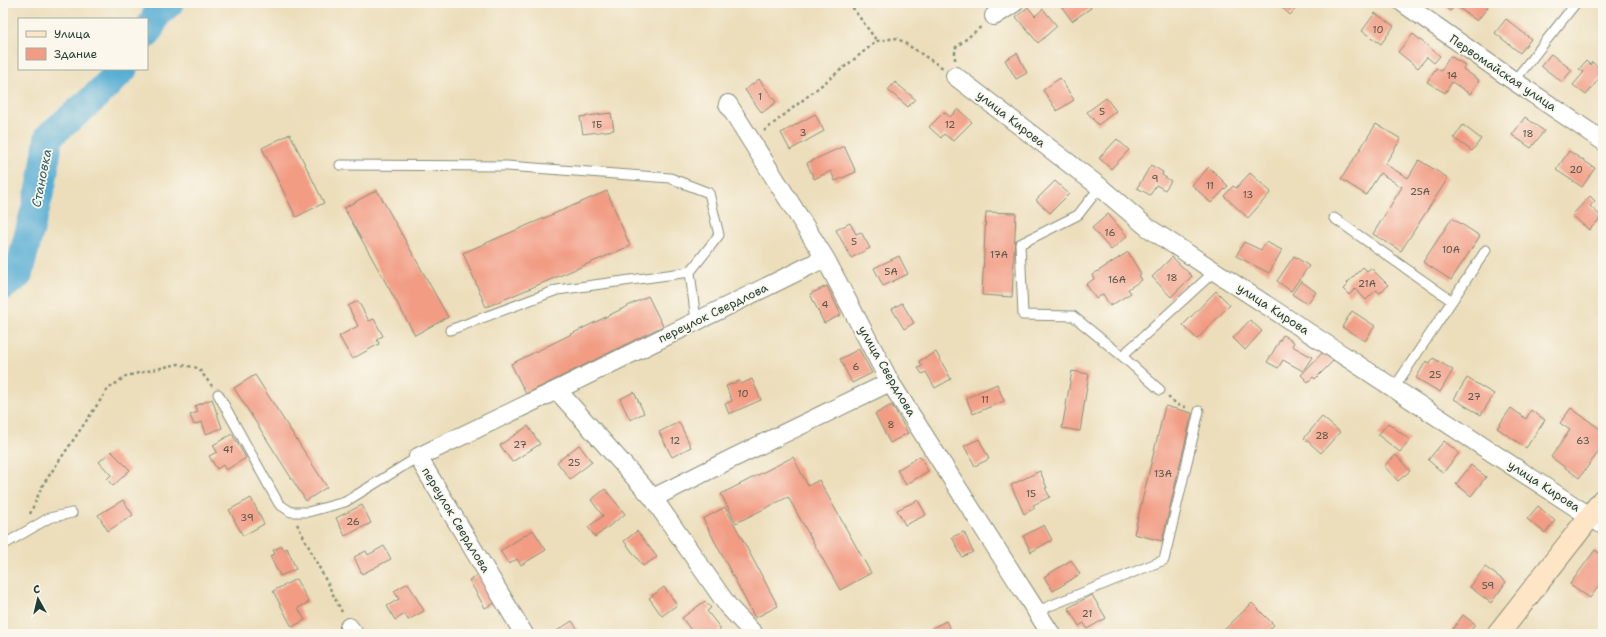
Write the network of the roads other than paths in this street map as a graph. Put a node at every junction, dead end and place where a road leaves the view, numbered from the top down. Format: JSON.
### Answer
{"nodes":[{"id":1,"x":1014,"y":3,"type":"edge"},
{"id":2,"x":1403,"y":3,"type":"edge"},
{"id":3,"x":1576,"y":3,"type":"edge"},
{"id":4,"x":994,"y":16,"type":"road end"},
{"id":5,"x":955,"y":76,"type":"road end"},
{"id":6,"x":1514,"y":81,"type":"junction"},
{"id":7,"x":728,"y":104,"type":"dead end"},
{"id":8,"x":1603,"y":141,"type":"edge"},
{"id":9,"x":340,"y":165,"type":"dead end"},
{"id":10,"x":1100,"y":188,"type":"junction"},
{"id":11,"x":1334,"y":218,"type":"dead end"},
{"id":12,"x":1486,"y":250,"type":"dead end"},
{"id":13,"x":825,"y":258,"type":"junction"},
{"id":14,"x":1215,"y":271,"type":"junction"},
{"id":15,"x":690,"y":272,"type":"junction"},
{"id":16,"x":1452,"y":301,"type":"junction"},
{"id":17,"x":696,"y":321,"type":"junction"},
{"id":18,"x":450,"y":330,"type":"dead end"},
{"id":19,"x":1122,"y":356,"type":"junction"},
{"id":20,"x":890,"y":382,"type":"junction"},
{"id":21,"x":1394,"y":388,"type":"junction"},
{"id":22,"x":557,"y":390,"type":"junction"},
{"id":23,"x":1160,"y":390,"type":"road end"},
{"id":24,"x":218,"y":394,"type":"road end"},
{"id":25,"x":1199,"y":411,"type":"road end"},
{"id":26,"x":418,"y":457,"type":"junction"},
{"id":27,"x":653,"y":498,"type":"junction"},
{"id":28,"x":72,"y":513,"type":"dead end"},
{"id":29,"x":1599,"y":514,"type":"edge"},
{"id":30,"x":3,"y":544,"type":"edge"},
{"id":31,"x":1037,"y":612,"type":"junction"},
{"id":32,"x":524,"y":634,"type":"edge"},
{"id":33,"x":754,"y":634,"type":"edge"},
{"id":34,"x":1051,"y":634,"type":"edge"},
{"id":35,"x":1498,"y":634,"type":"edge"}],
"edges":[{"from":1,"to":4,"type":"street"},
{"from":2,"to":6,"type":"street","name":"Первомайская улица"},
{"from":3,"to":6,"type":"lane"},
{"from":5,"to":10,"type":"street","name":"улица Кирова"},
{"from":6,"to":8,"type":"street","name":"Первомайская улица"},
{"from":7,"to":13,"type":"street","name":"улица Свердлова"},
{"from":9,"to":15,"type":"lane"},
{"from":10,"to":14,"type":"street","name":"улица Кирова"},
{"from":10,"to":19,"type":"lane"},
{"from":11,"to":16,"type":"lane"},
{"from":12,"to":16,"type":"lane"},
{"from":13,"to":17,"type":"street","name":"переулок Свердлова"},
{"from":13,"to":20,"type":"street","name":"улица Свердлова"},
{"from":14,"to":19,"type":"lane"},
{"from":14,"to":21,"type":"street","name":"улица Кирова"},
{"from":15,"to":17,"type":"lane"},
{"from":15,"to":18,"type":"lane"},
{"from":16,"to":21,"type":"lane"},
{"from":17,"to":22,"type":"street","name":"переулок Свердлова"},
{"from":19,"to":23,"type":"lane"},
{"from":20,"to":27,"type":"street"},
{"from":20,"to":31,"type":"street","name":"улица Свердлова"},
{"from":21,"to":29,"type":"street","name":"улица Кирова"},
{"from":22,"to":26,"type":"street","name":"переулок Свердлова"},
{"from":22,"to":27,"type":"street"},
{"from":24,"to":26,"type":"lane"},
{"from":25,"to":31,"type":"lane"},
{"from":26,"to":32,"type":"street","name":"переулок Свердлова"},
{"from":27,"to":33,"type":"street"},
{"from":28,"to":30,"type":"lane"},
{"from":29,"to":35,"type":"main road"},
{"from":31,"to":34,"type":"street","name":"улица Свердлова"}]}
